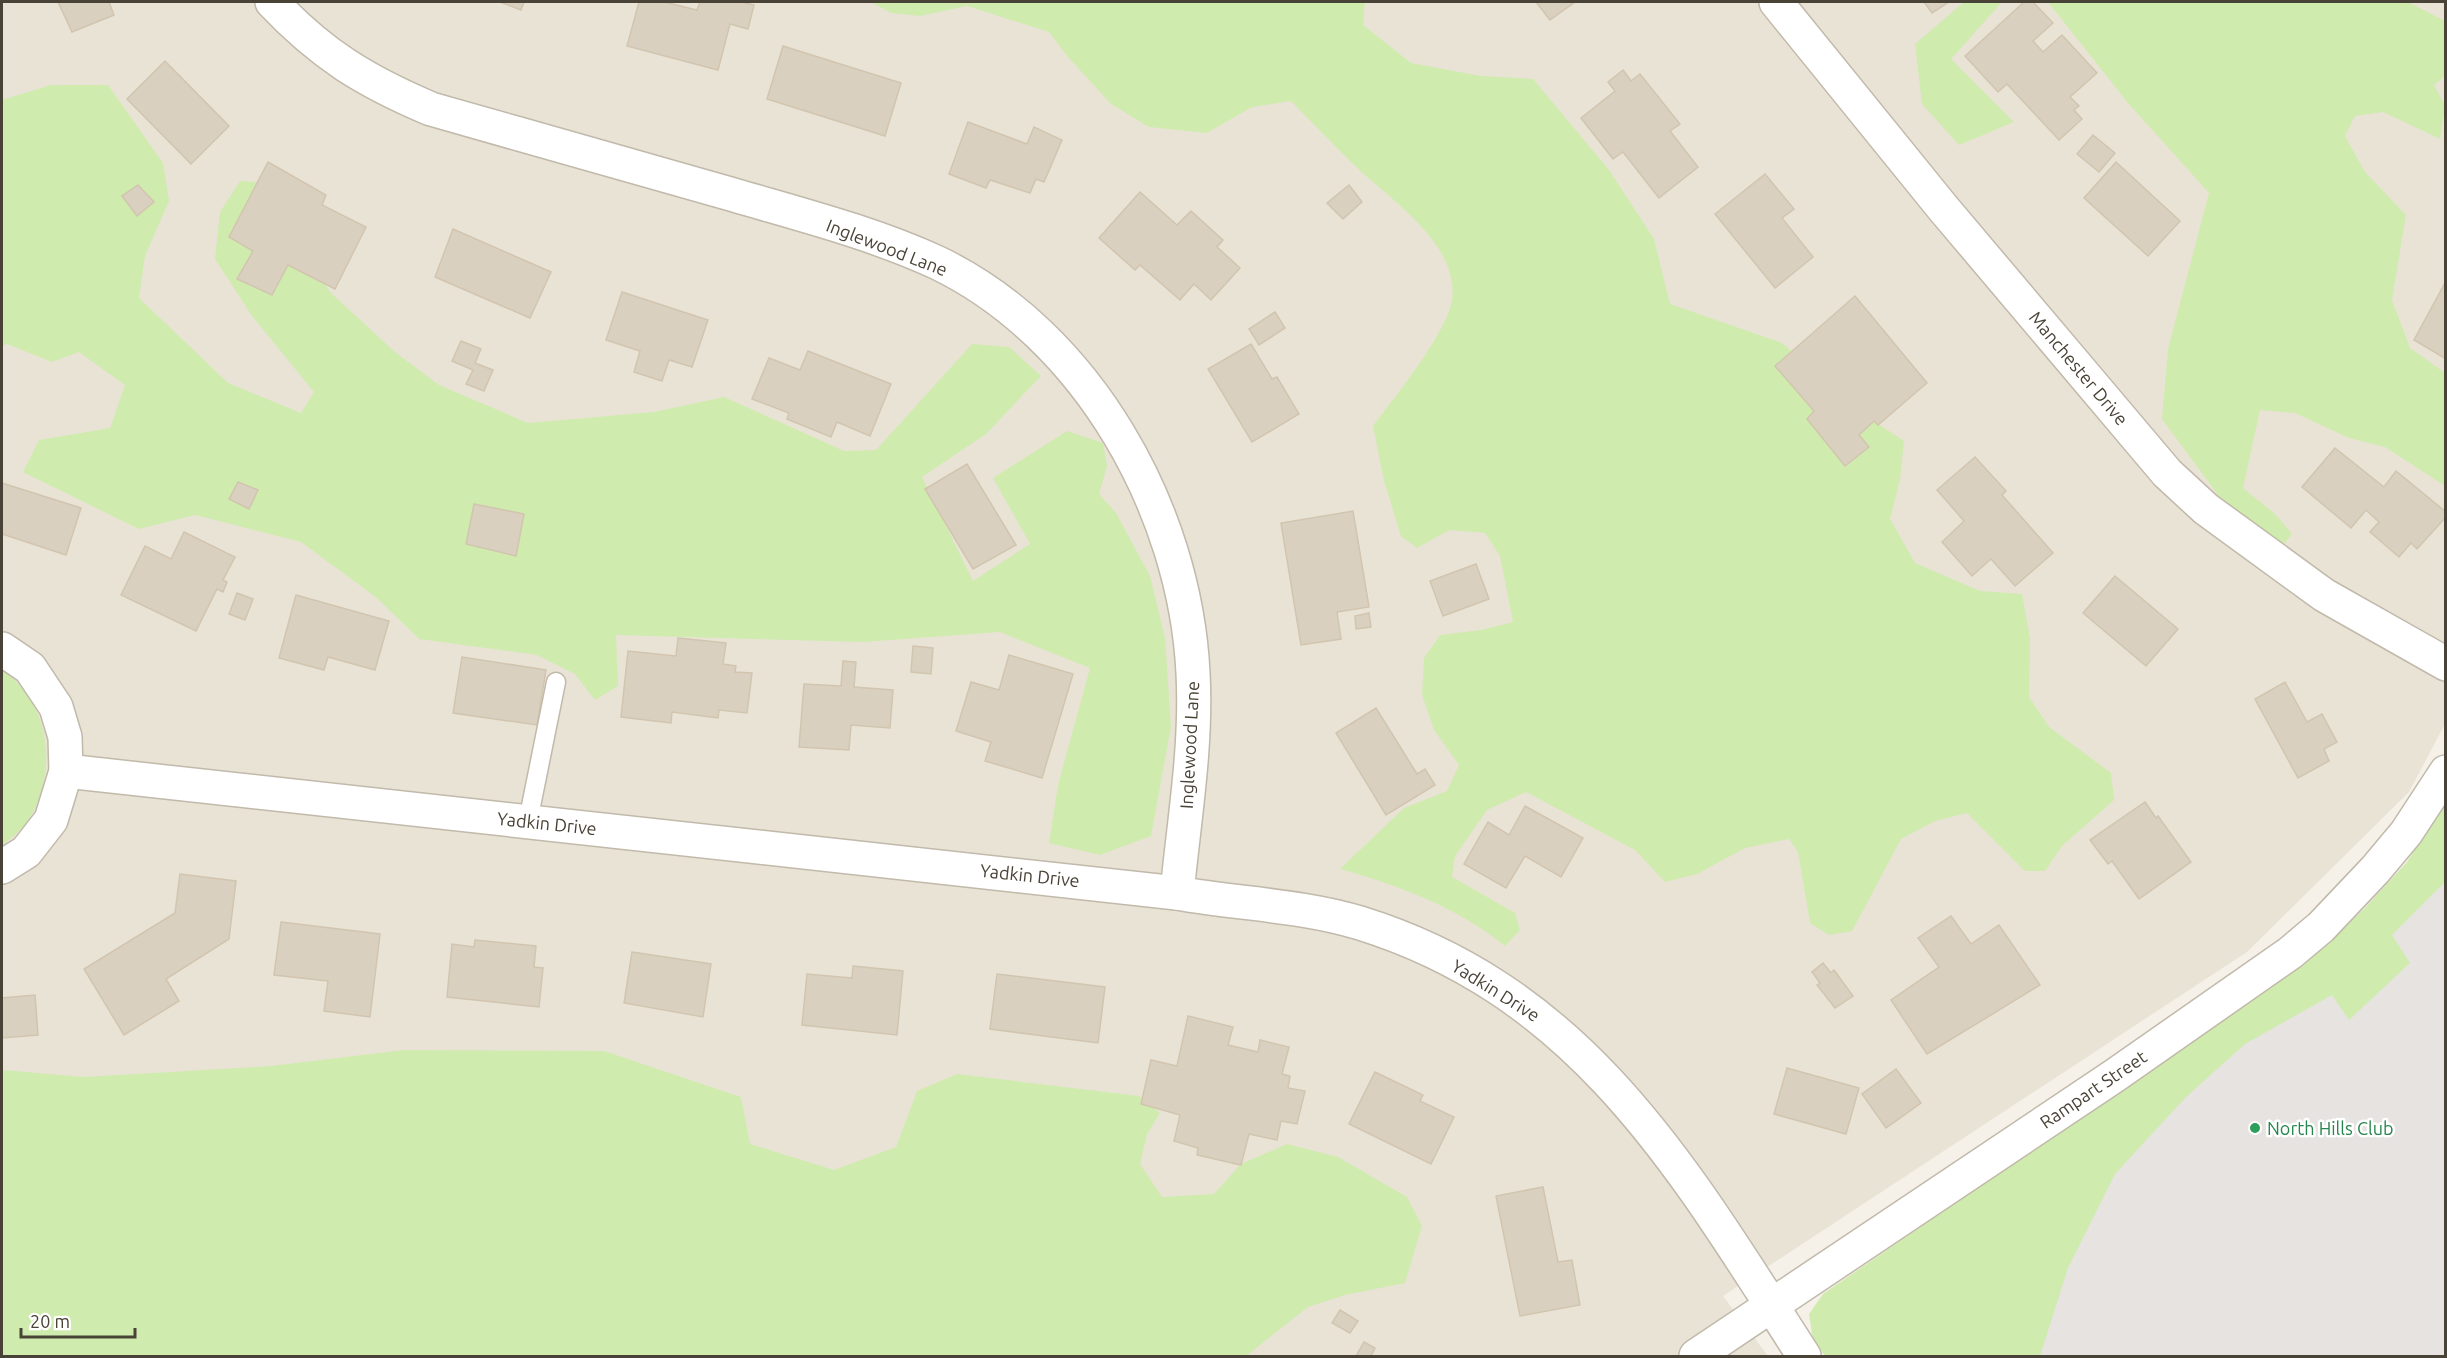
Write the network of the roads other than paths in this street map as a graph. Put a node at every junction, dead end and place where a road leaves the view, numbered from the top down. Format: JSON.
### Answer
{"nodes":[{"id":1,"x":273,"y":2,"type":"edge"},
{"id":2,"x":1776,"y":2,"type":"edge"},
{"id":3,"x":2,"y":649,"type":"edge"},
{"id":4,"x":2445,"y":664,"type":"edge"},
{"id":5,"x":556,"y":682,"type":"dead end"},
{"id":6,"x":66,"y":771,"type":"junction"},
{"id":7,"x":2445,"y":772,"type":"edge"},
{"id":8,"x":528,"y":820,"type":"junction"},
{"id":9,"x":2,"y":867,"type":"edge"},
{"id":10,"x":1177,"y":893,"type":"junction"},
{"id":11,"x":1773,"y":1307,"type":"junction"},
{"id":12,"x":1696,"y":1356,"type":"edge"},
{"id":13,"x":1804,"y":1356,"type":"edge"}],
"edges":[{"from":1,"to":10,"type":"street","name":"Inglewood Lane"},
{"from":2,"to":4,"type":"street","name":"Manchester Drive"},
{"from":3,"to":6,"type":"street"},
{"from":5,"to":8,"type":"lane"},
{"from":6,"to":8,"type":"street","name":"Yadkin Drive"},
{"from":6,"to":9,"type":"street"},
{"from":7,"to":11,"type":"street","name":"Rampart Street"},
{"from":8,"to":10,"type":"street","name":"Yadkin Drive"},
{"from":10,"to":11,"type":"street","name":"Yadkin Drive"},
{"from":11,"to":12,"type":"street","name":"Rampart Street"},
{"from":11,"to":13,"type":"street","name":"Yadkin Drive"}]}
